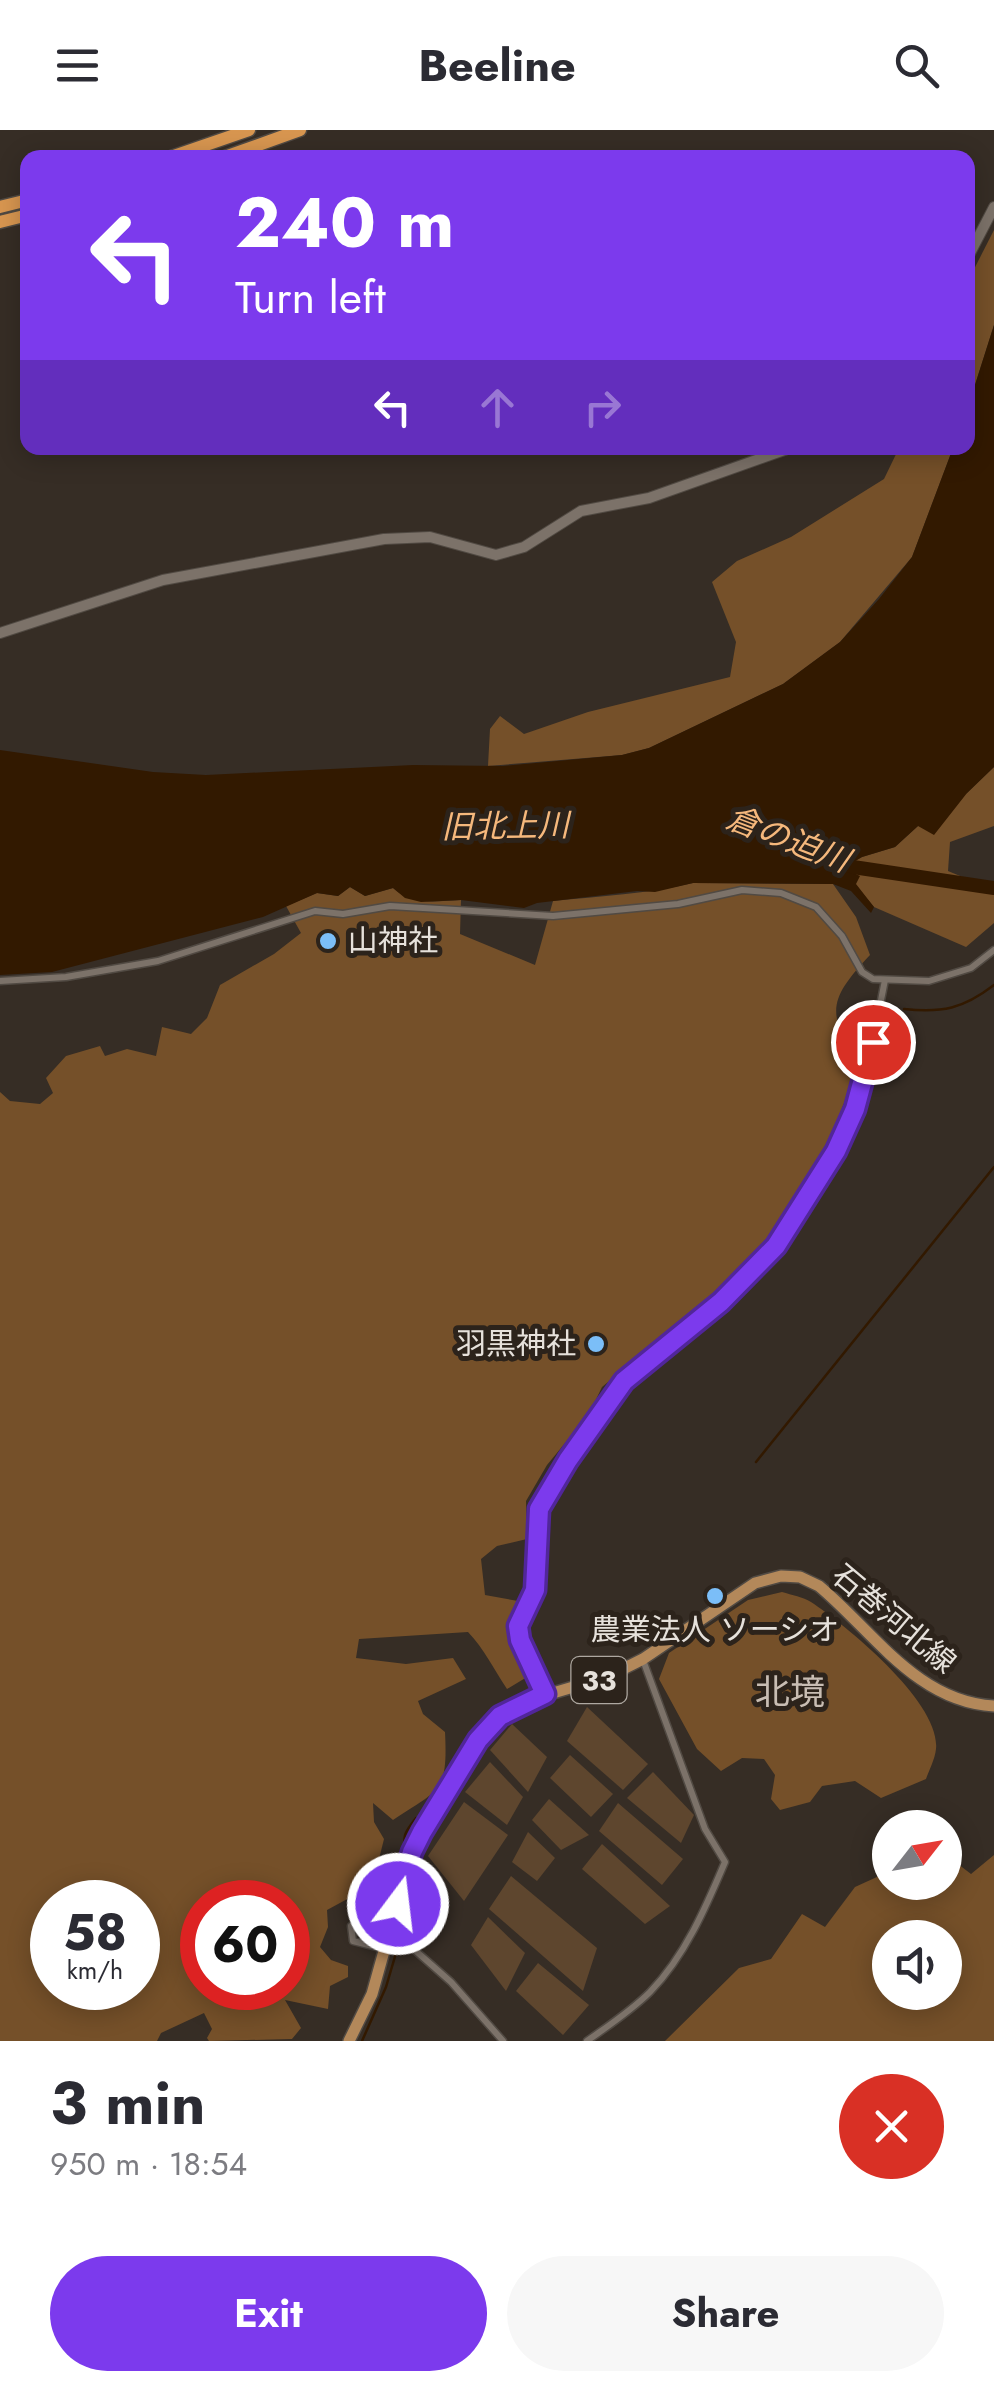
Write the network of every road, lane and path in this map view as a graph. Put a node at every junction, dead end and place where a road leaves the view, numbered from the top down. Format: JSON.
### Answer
{"nodes":[{"id":1,"x":249,"y":130,"type":"edge"},
{"id":2,"x":300,"y":130,"type":"edge"},
{"id":3,"x":191,"y":150,"type":"edge"},
{"id":4,"x":244,"y":150,"type":"edge"},
{"id":5,"x":994,"y":206,"type":"edge"},
{"id":6,"x":975,"y":243,"type":"edge"},
{"id":7,"x":770,"y":455,"type":"edge"},
{"id":8,"x":0,"y":633,"type":"edge"},
{"id":9,"x":994,"y":950,"type":"edge"},
{"id":10,"x":885,"y":980,"type":"junction"},
{"id":11,"x":0,"y":981,"type":"edge"},
{"id":12,"x":643,"y":1659,"type":"junction"},
{"id":13,"x":545,"y":1694,"type":"junction"},
{"id":14,"x":994,"y":1706,"type":"edge"},
{"id":15,"x":351,"y":1926,"type":"dead end"},
{"id":16,"x":392,"y":1930,"type":"junction"},
{"id":17,"x":386,"y":1950,"type":"junction"},
{"id":18,"x":349,"y":2041,"type":"edge"},
{"id":19,"x":503,"y":2041,"type":"edge"},
{"id":20,"x":586,"y":2041,"type":"edge"}],
"edges":[{"from":1,"to":3,"type":"highway"},
{"from":2,"to":4,"type":"highway"},
{"from":5,"to":6,"type":"street"},
{"from":7,"to":8,"type":"street"},
{"from":9,"to":10,"type":"street"},
{"from":10,"to":11,"type":"street"},
{"from":10,"to":13,"type":"street"},
{"from":12,"to":13,"type":"main road","name":"石巻河北線","number":"33"},
{"from":12,"to":14,"type":"main road","name":"石巻河北線","number":"33"},
{"from":12,"to":20,"type":"street"},
{"from":13,"to":16,"type":"main road","name":"石巻河北線","number":"33"},
{"from":15,"to":17,"type":"street"},
{"from":16,"to":17,"type":"main road","name":"石巻河北線","number":"33"},
{"from":16,"to":19,"type":"street"},
{"from":17,"to":18,"type":"main road","name":"石巻河北線","number":"33"}]}
